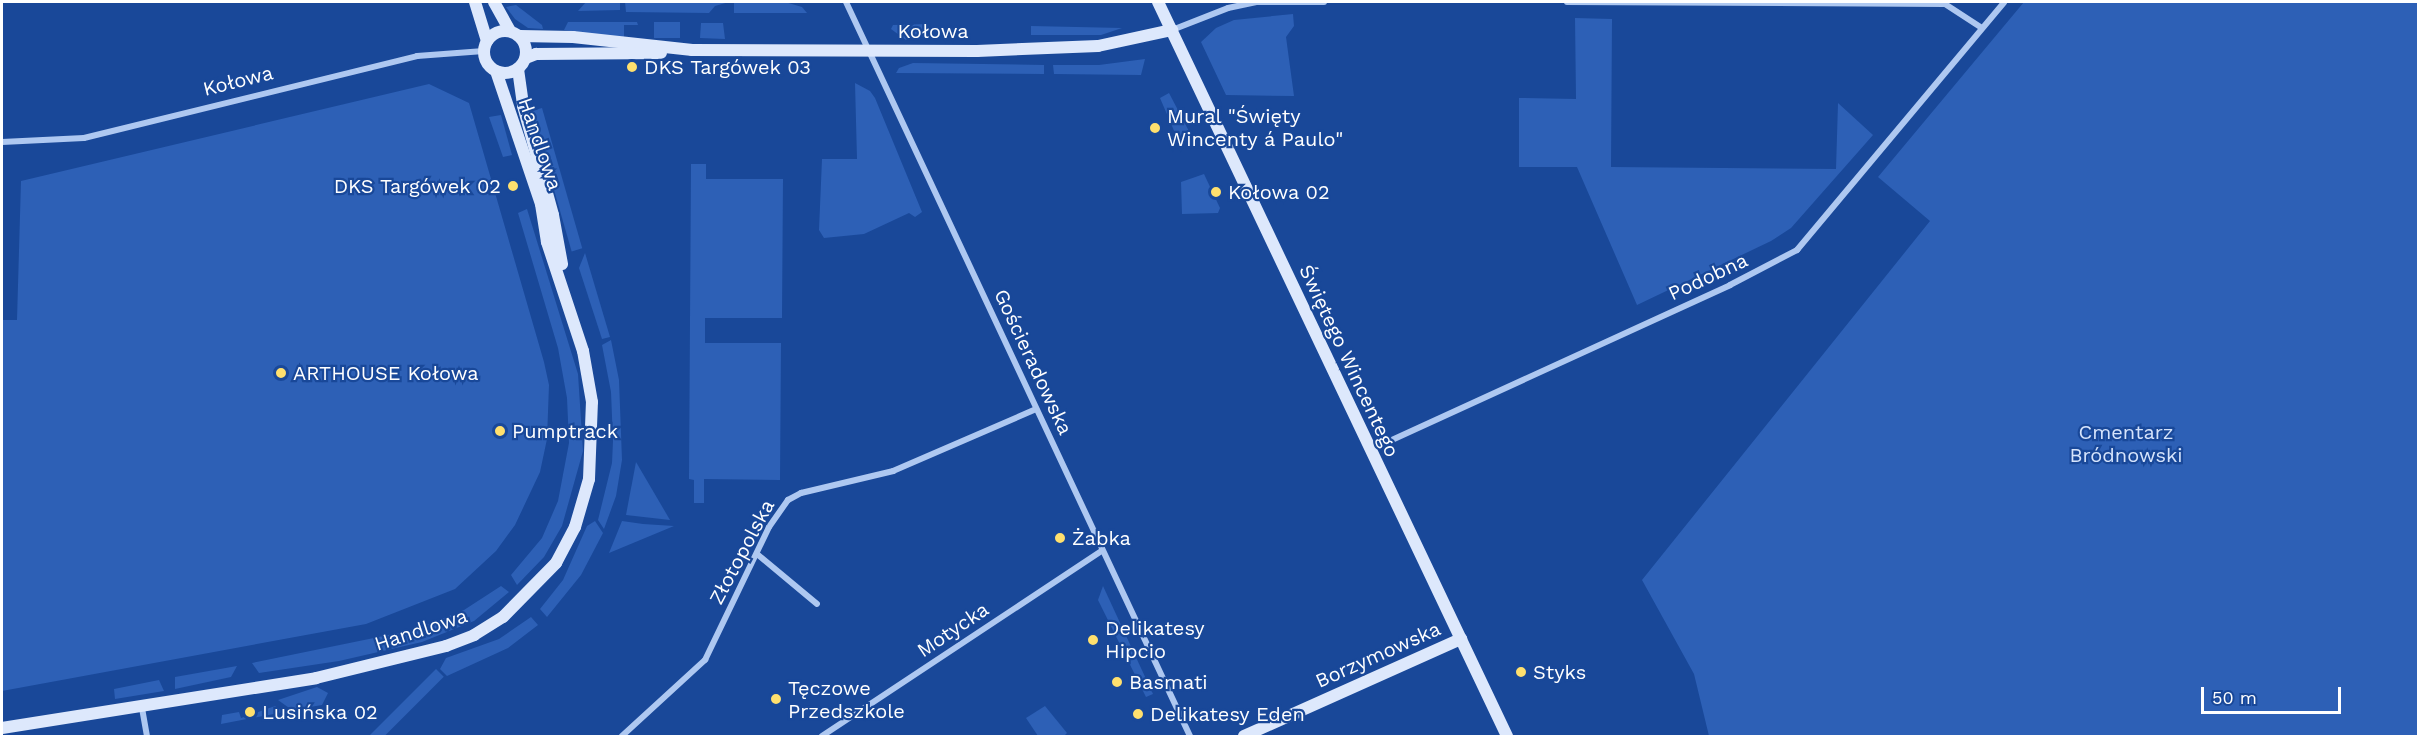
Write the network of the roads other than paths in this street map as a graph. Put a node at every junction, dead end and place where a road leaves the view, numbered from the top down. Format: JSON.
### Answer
{"nodes":[{"id":1,"x":475,"y":2,"type":"edge"},
{"id":2,"x":494,"y":2,"type":"edge"},
{"id":3,"x":846,"y":2,"type":"edge"},
{"id":4,"x":1158,"y":2,"type":"edge"},
{"id":5,"x":1324,"y":2,"type":"edge"},
{"id":6,"x":1567,"y":2,"type":"edge"},
{"id":7,"x":1634,"y":2,"type":"edge"},
{"id":8,"x":2004,"y":2,"type":"edge"},
{"id":9,"x":1791,"y":3,"type":"edge"},
{"id":10,"x":1982,"y":28,"type":"junction"},
{"id":11,"x":1172,"y":30,"type":"junction"},
{"id":12,"x":515,"y":34,"type":"junction"},
{"id":13,"x":486,"y":46,"type":"junction"},
{"id":14,"x":692,"y":50,"type":"junction"},
{"id":15,"x":869,"y":51,"type":"junction"},
{"id":16,"x":526,"y":58,"type":"junction"},
{"id":17,"x":518,"y":69,"type":"junction"},
{"id":18,"x":496,"y":71,"type":"junction"},
{"id":19,"x":2,"y":142,"type":"edge"},
{"id":20,"x":568,"y":298,"type":"junction"},
{"id":21,"x":1036,"y":409,"type":"junction"},
{"id":22,"x":1369,"y":451,"type":"junction"},
{"id":23,"x":1102,"y":551,"type":"junction"},
{"id":24,"x":757,"y":554,"type":"junction"},
{"id":25,"x":817,"y":604,"type":"dead end"},
{"id":26,"x":1461,"y":639,"type":"junction"},
{"id":27,"x":142,"y":708,"type":"junction"},
{"id":28,"x":2,"y":728,"type":"edge"},
{"id":29,"x":147,"y":736,"type":"edge"},
{"id":30,"x":622,"y":736,"type":"edge"},
{"id":31,"x":822,"y":736,"type":"edge"},
{"id":32,"x":1190,"y":736,"type":"edge"},
{"id":33,"x":1244,"y":736,"type":"edge"},
{"id":34,"x":1508,"y":736,"type":"edge"}],
"edges":[{"from":1,"to":13,"type":"street"},
{"from":2,"to":12,"type":"street"},
{"from":3,"to":15,"type":"street","name":"Gościeradowska"},
{"from":4,"to":11,"type":"street","name":"Świętego Wincentego"},
{"from":5,"to":11,"type":"street"},
{"from":6,"to":7,"type":"street"},
{"from":7,"to":9,"type":"street"},
{"from":8,"to":10,"type":"street","name":"Podobna"},
{"from":9,"to":10,"type":"street"},
{"from":10,"to":22,"type":"street","name":"Podobna"},
{"from":11,"to":15,"type":"street","name":"Kołowa"},
{"from":11,"to":22,"type":"street","name":"Świętego Wincentego"},
{"from":12,"to":13,"type":"street"},
{"from":12,"to":14,"type":"street","name":"Kołowa"},
{"from":12,"to":16,"type":"street"},
{"from":13,"to":18,"type":"street"},
{"from":13,"to":19,"type":"street","name":"Kołowa"},
{"from":14,"to":15,"type":"street","name":"Kołowa"},
{"from":14,"to":16,"type":"street","name":"Kołowa"},
{"from":15,"to":21,"type":"street","name":"Gościeradowska"},
{"from":16,"to":17,"type":"street"},
{"from":17,"to":18,"type":"street"},
{"from":17,"to":20,"type":"street","name":"Handlowa"},
{"from":18,"to":20,"type":"street","name":"Handlowa"},
{"from":20,"to":27,"type":"street","name":"Handlowa"},
{"from":21,"to":23,"type":"street","name":"Gościeradowska"},
{"from":21,"to":24,"type":"street","name":"Złotopolska"},
{"from":22,"to":26,"type":"street","name":"Świętego Wincentego"},
{"from":23,"to":31,"type":"street","name":"Motycka"},
{"from":23,"to":32,"type":"street","name":"Gościeradowska"},
{"from":24,"to":25,"type":"street"},
{"from":24,"to":30,"type":"street","name":"Złotopolska"},
{"from":26,"to":33,"type":"street","name":"Borzymowska"},
{"from":26,"to":34,"type":"street","name":"Świętego Wincentego"},
{"from":27,"to":28,"type":"street","name":"Handlowa"},
{"from":27,"to":29,"type":"street"}]}
